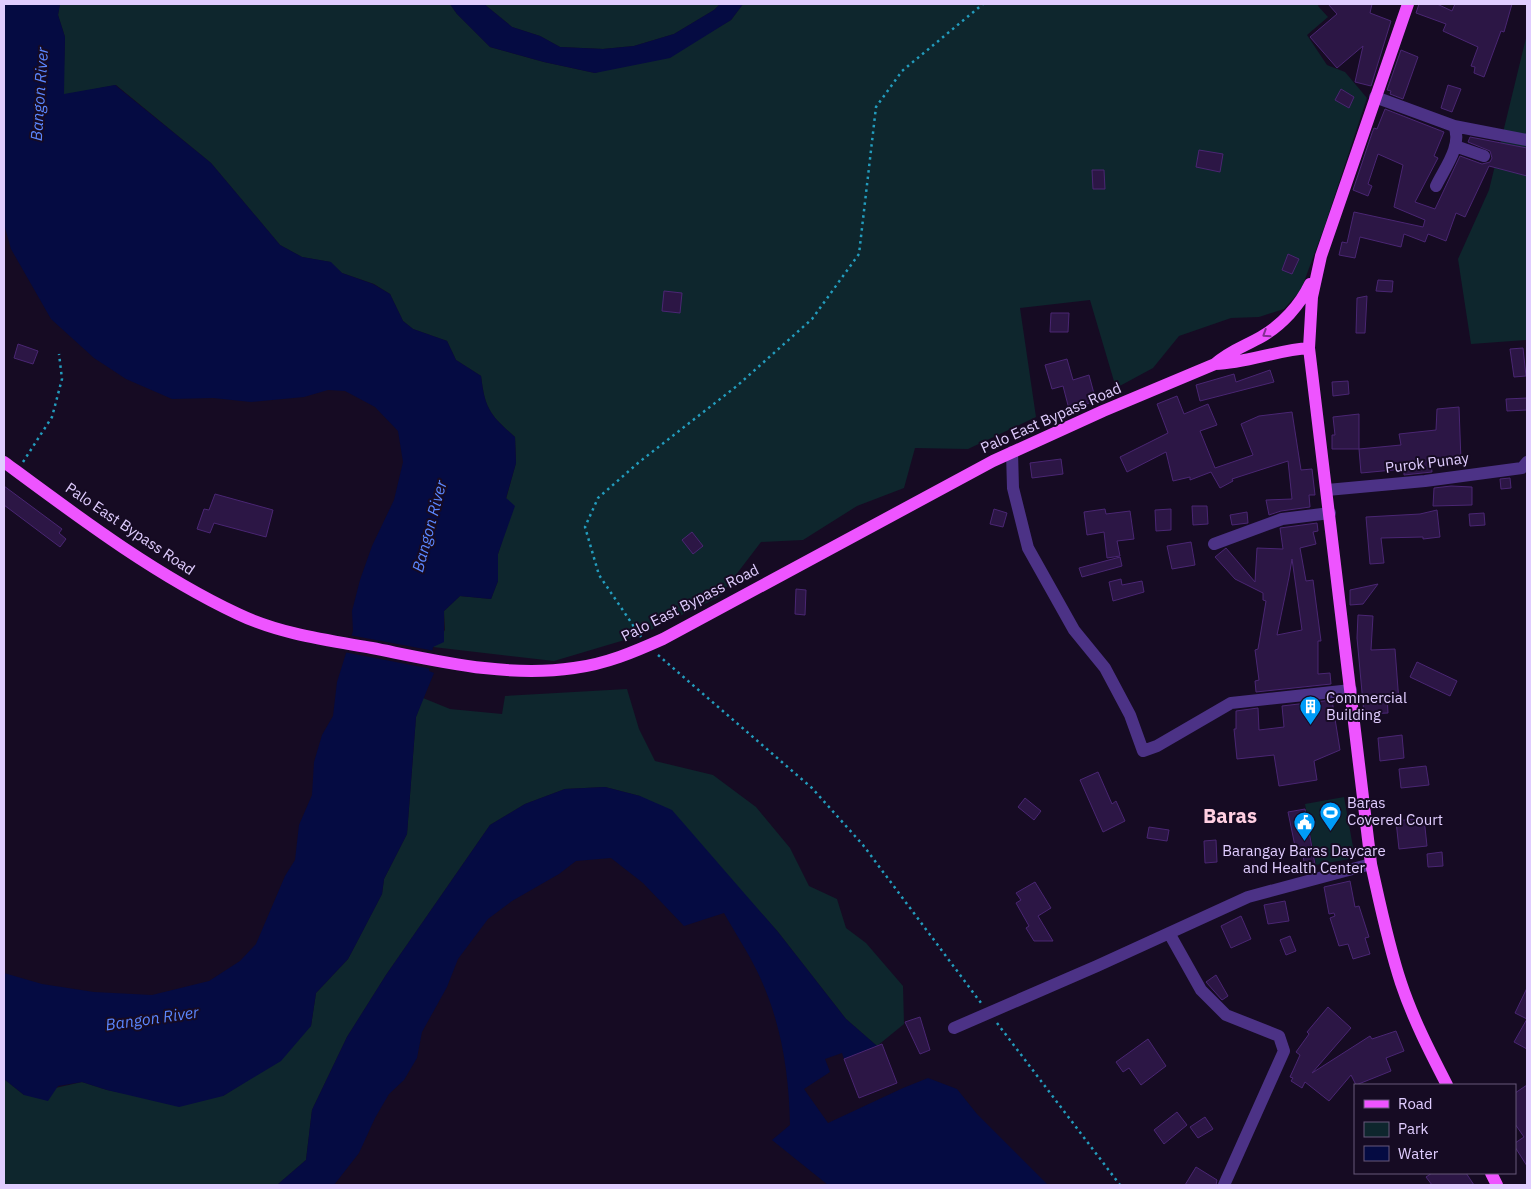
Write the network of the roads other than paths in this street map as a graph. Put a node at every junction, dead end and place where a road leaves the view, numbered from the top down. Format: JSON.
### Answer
{"nodes":[{"id":1,"x":1408,"y":4,"type":"edge"},
{"id":2,"x":1375,"y":97,"type":"junction"},
{"id":3,"x":1403,"y":107,"type":"junction"},
{"id":4,"x":1436,"y":126,"type":"dead end"},
{"id":5,"x":1454,"y":126,"type":"junction"},
{"id":6,"x":1527,"y":140,"type":"edge"},
{"id":7,"x":1455,"y":146,"type":"junction"},
{"id":8,"x":1484,"y":156,"type":"dead end"},
{"id":9,"x":1436,"y":186,"type":"dead end"},
{"id":10,"x":1317,"y":270,"type":"junction"},
{"id":11,"x":1309,"y":321,"type":"junction"},
{"id":12,"x":1282,"y":323,"type":"junction"},
{"id":13,"x":1309,"y":348,"type":"junction"},
{"id":14,"x":1215,"y":364,"type":"junction"},
{"id":15,"x":1012,"y":452,"type":"junction"},
{"id":16,"x":4,"y":462,"type":"edge"},
{"id":17,"x":1527,"y":462,"type":"edge"},
{"id":18,"x":1327,"y":490,"type":"junction"},
{"id":19,"x":1330,"y":513,"type":"junction"},
{"id":20,"x":1214,"y":544,"type":"dead end"},
{"id":21,"x":1350,"y":690,"type":"junction"},
{"id":22,"x":1372,"y":864,"type":"junction"},
{"id":23,"x":1169,"y":933,"type":"junction"},
{"id":24,"x":954,"y":1028,"type":"dead end"},
{"id":25,"x":1446,"y":1084,"type":"edge"},
{"id":26,"x":1224,"y":1185,"type":"edge"}],
"edges":[{"from":1,"to":2,"type":"main road"},
{"from":2,"to":3,"type":"street"},
{"from":2,"to":10,"type":"main road"},
{"from":3,"to":4,"type":"street"},
{"from":3,"to":5,"type":"street"},
{"from":5,"to":6,"type":"street"},
{"from":5,"to":7,"type":"street"},
{"from":7,"to":8,"type":"street"},
{"from":7,"to":9,"type":"street"},
{"from":10,"to":11,"type":"main road"},
{"from":10,"to":12,"type":"main road","name":"Palo East Bypass Road"},
{"from":11,"to":12,"type":"main road","name":"Palo East Bypass Road"},
{"from":11,"to":13,"type":"main road"},
{"from":12,"to":14,"type":"main road","name":"Palo East Bypass Road","one_way":true},
{"from":13,"to":14,"type":"main road","name":"Palo East Bypass Road"},
{"from":13,"to":18,"type":"main road"},
{"from":14,"to":15,"type":"main road","name":"Palo East Bypass Road"},
{"from":15,"to":16,"type":"main road","name":"Palo East Bypass Road"},
{"from":15,"to":21,"type":"street"},
{"from":17,"to":18,"type":"street","name":"Purok Punay"},
{"from":18,"to":19,"type":"main road"},
{"from":19,"to":20,"type":"street"},
{"from":19,"to":21,"type":"main road"},
{"from":21,"to":22,"type":"main road"},
{"from":22,"to":23,"type":"street"},
{"from":22,"to":25,"type":"main road"},
{"from":23,"to":24,"type":"street"},
{"from":23,"to":26,"type":"street"}]}
